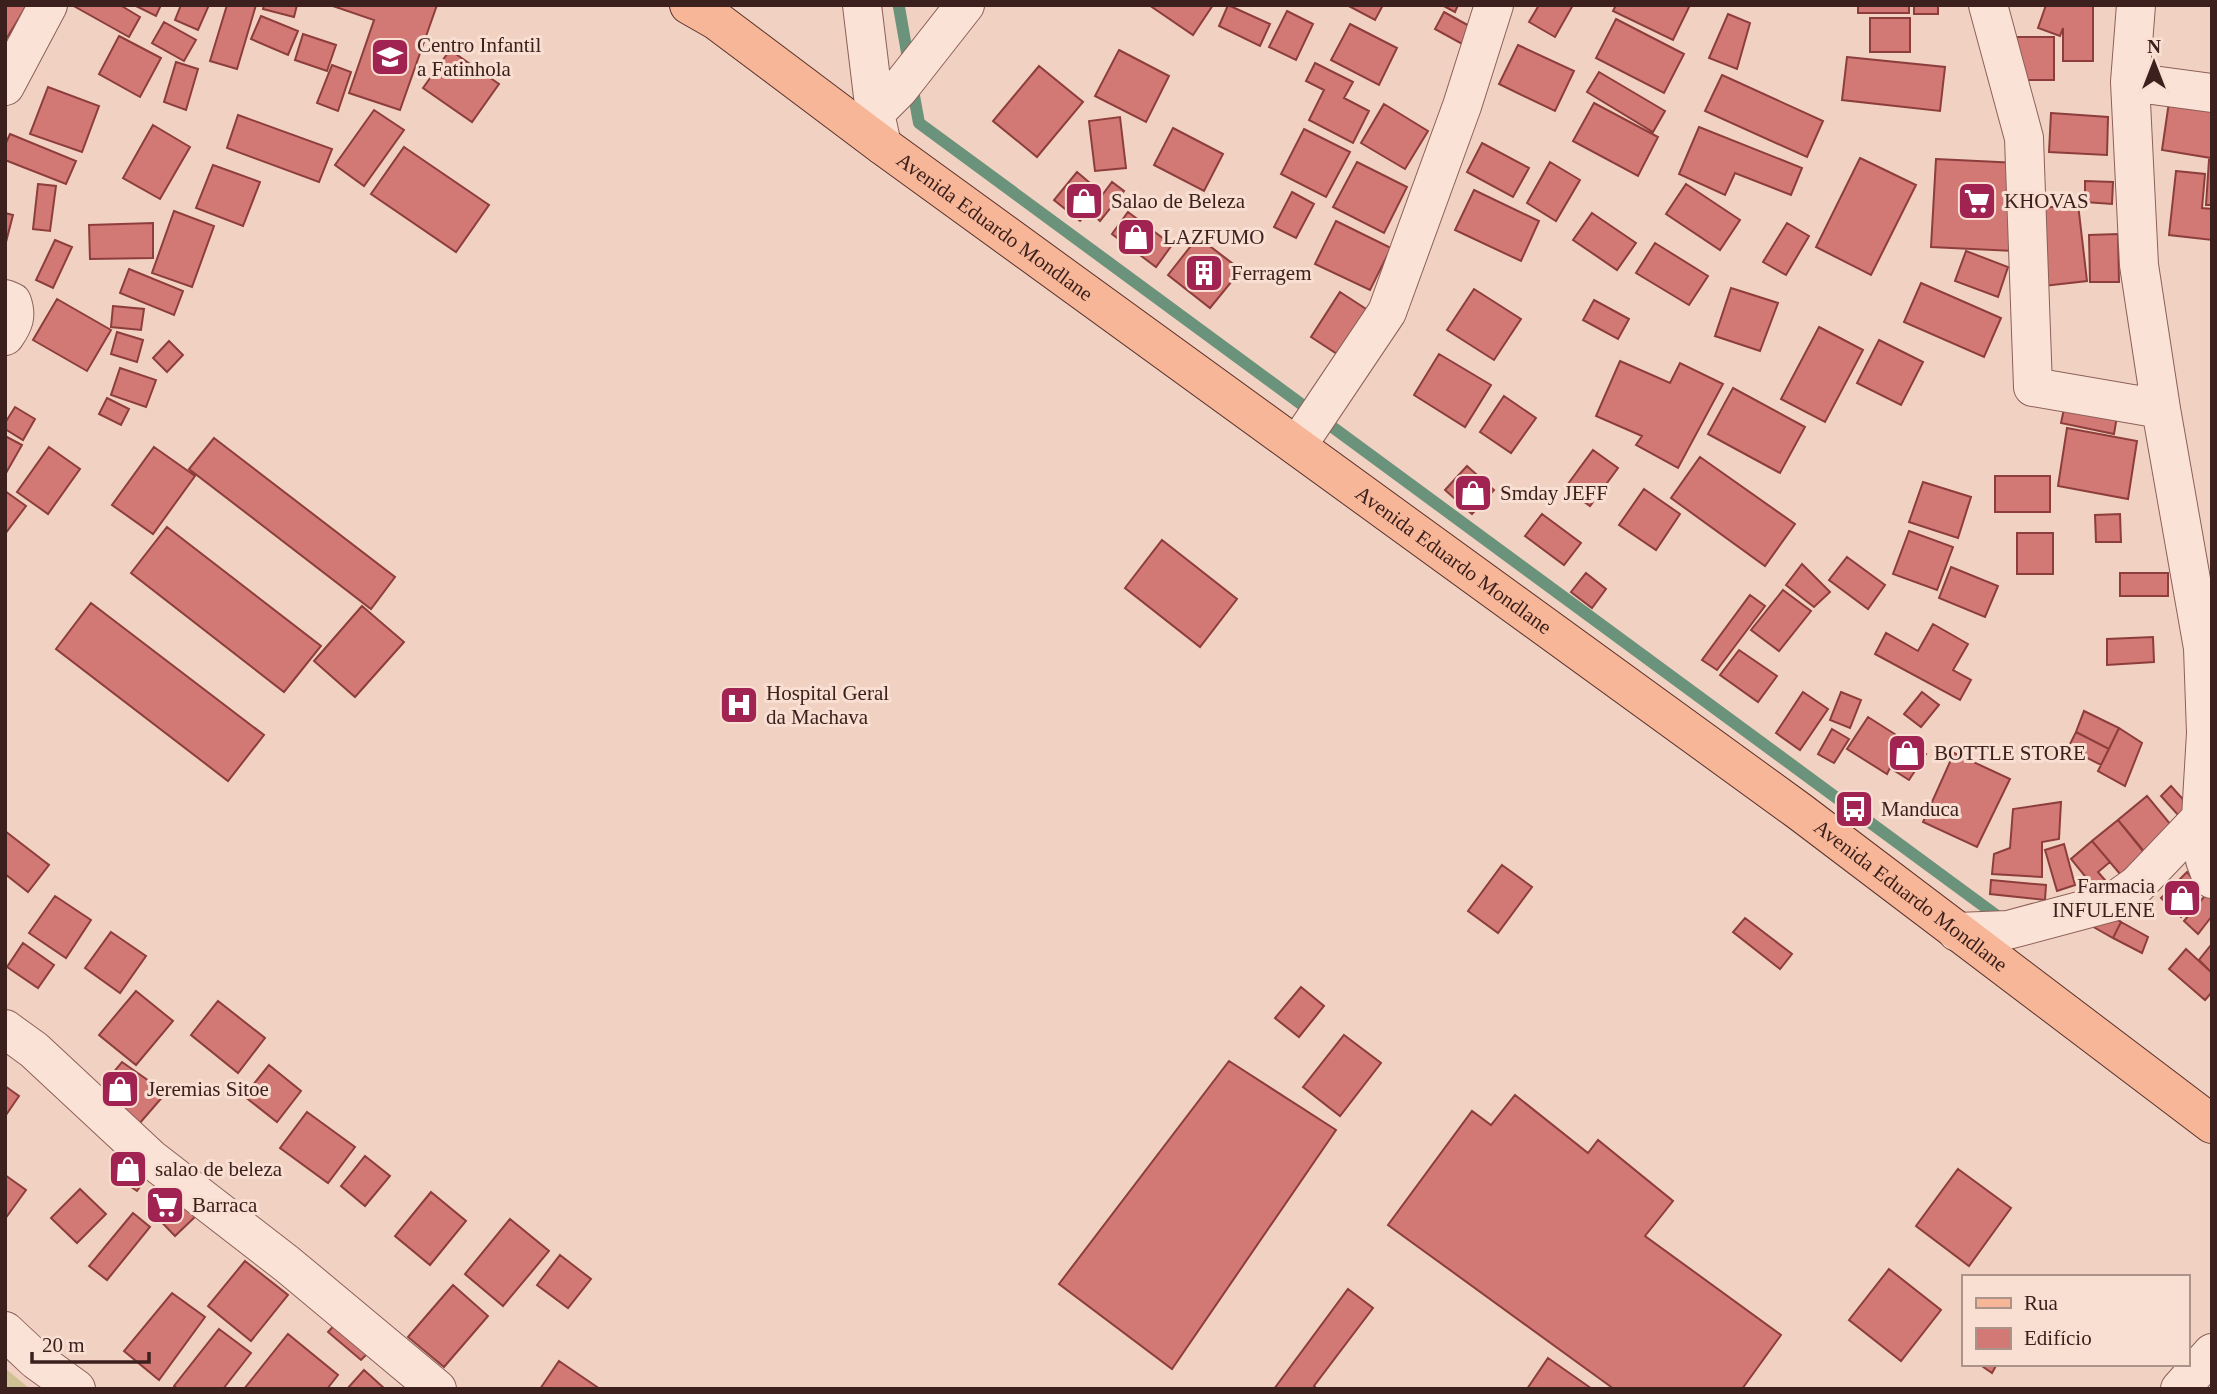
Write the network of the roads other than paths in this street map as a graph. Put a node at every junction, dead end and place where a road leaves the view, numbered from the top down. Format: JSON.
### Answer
{"nodes":[{"id":1,"x":48,"y":5,"type":"edge"},
{"id":2,"x":689,"y":5,"type":"edge"},
{"id":3,"x":862,"y":5,"type":"edge"},
{"id":4,"x":965,"y":5,"type":"edge"},
{"id":5,"x":1494,"y":5,"type":"edge"},
{"id":6,"x":1988,"y":5,"type":"edge"},
{"id":7,"x":2136,"y":5,"type":"edge"},
{"id":8,"x":2130,"y":82,"type":"junction"},
{"id":9,"x":5,"y":86,"type":"edge"},
{"id":10,"x":2212,"y":93,"type":"edge"},
{"id":11,"x":879,"y":129,"type":"junction"},
{"id":12,"x":5,"y":299,"type":"edge"},
{"id":13,"x":5,"y":336,"type":"edge"},
{"id":14,"x":2161,"y":409,"type":"junction"},
{"id":15,"x":1297,"y":446,"type":"junction"},
{"id":16,"x":2201,"y":818,"type":"junction"},
{"id":17,"x":2212,"y":878,"type":"edge"},
{"id":18,"x":1957,"y":932,"type":"junction"},
{"id":19,"x":5,"y":1029,"type":"edge"},
{"id":20,"x":2212,"y":1124,"type":"edge"},
{"id":21,"x":5,"y":1331,"type":"edge"},
{"id":22,"x":2212,"y":1353,"type":"edge"},
{"id":23,"x":76,"y":1389,"type":"edge"},
{"id":24,"x":437,"y":1389,"type":"edge"},
{"id":25,"x":2180,"y":1389,"type":"edge"}],
"edges":[{"from":1,"to":9,"type":"street"},
{"from":2,"to":11,"type":"main road","name":"Avenida Eduardo Mondlane"},
{"from":3,"to":11,"type":"street"},
{"from":4,"to":11,"type":"street"},
{"from":5,"to":15,"type":"street"},
{"from":6,"to":14,"type":"street"},
{"from":7,"to":8,"type":"street"},
{"from":8,"to":10,"type":"street"},
{"from":8,"to":14,"type":"street"},
{"from":11,"to":15,"type":"main road","name":"Avenida Eduardo Mondlane"},
{"from":12,"to":13,"type":"street"},
{"from":14,"to":16,"type":"street"},
{"from":15,"to":18,"type":"main road","name":"Avenida Eduardo Mondlane"},
{"from":16,"to":17,"type":"street"},
{"from":16,"to":18,"type":"street"},
{"from":18,"to":20,"type":"main road","name":"Avenida Eduardo Mondlane"},
{"from":19,"to":24,"type":"street"},
{"from":21,"to":23,"type":"street"},
{"from":22,"to":25,"type":"street"}]}
